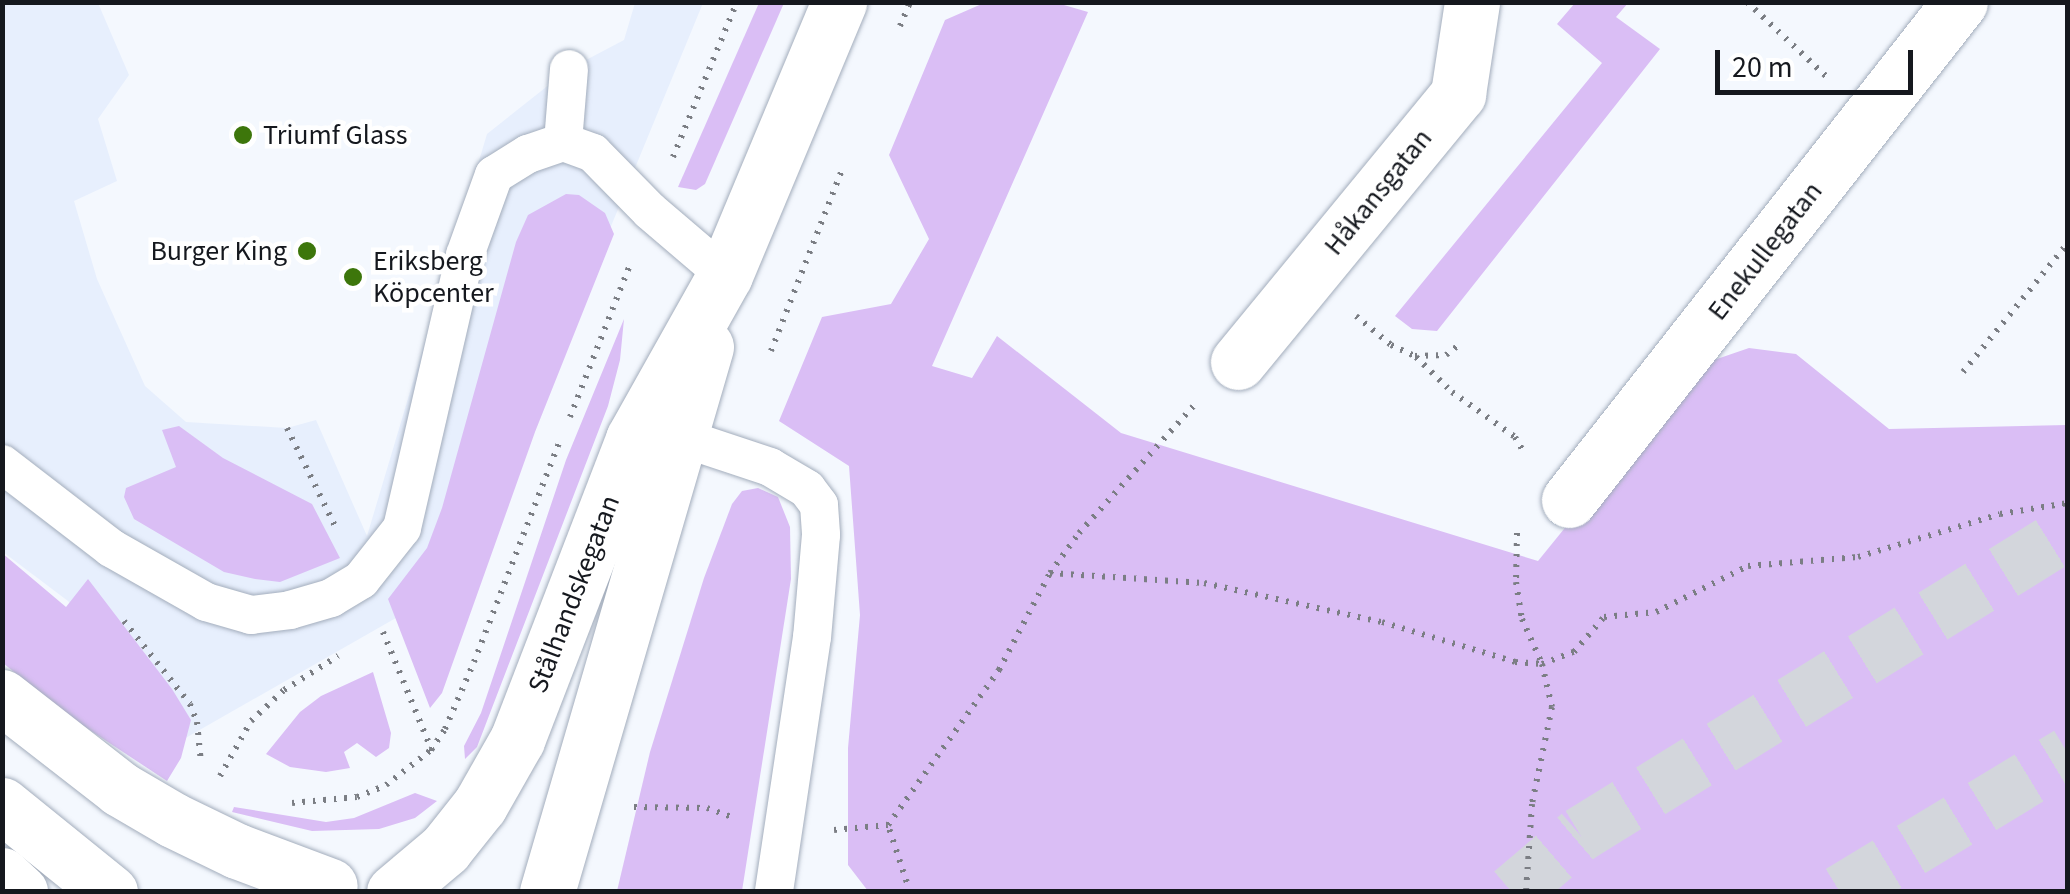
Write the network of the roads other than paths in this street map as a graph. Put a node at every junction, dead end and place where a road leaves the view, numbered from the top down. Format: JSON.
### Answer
{"nodes":[{"id":1,"x":839,"y":2,"type":"edge"},
{"id":2,"x":1472,"y":2,"type":"edge"},
{"id":3,"x":1960,"y":2,"type":"edge"},
{"id":4,"x":569,"y":70,"type":"dead end"},
{"id":5,"x":563,"y":142,"type":"junction"},
{"id":6,"x":725,"y":274,"type":"junction"},
{"id":7,"x":1238,"y":362,"type":"dead end"},
{"id":8,"x":684,"y":438,"type":"junction"},
{"id":9,"x":2,"y":464,"type":"edge"},
{"id":10,"x":1555,"y":491,"type":"road end"},
{"id":11,"x":2,"y":697,"type":"edge"},
{"id":12,"x":2,"y":804,"type":"edge"},
{"id":13,"x":2,"y":875,"type":"edge"},
{"id":14,"x":315,"y":889,"type":"edge"},
{"id":15,"x":20,"y":892,"type":"edge"},
{"id":16,"x":110,"y":892,"type":"edge"},
{"id":17,"x":391,"y":892,"type":"edge"},
{"id":18,"x":547,"y":892,"type":"edge"},
{"id":19,"x":774,"y":892,"type":"edge"}],
"edges":[{"from":1,"to":6,"type":"street","name":"Stålhandskegatan"},
{"from":2,"to":7,"type":"street","name":"Håkansgatan"},
{"from":3,"to":10,"type":"street","name":"Enekullegatan"},
{"from":4,"to":5,"type":"lane"},
{"from":5,"to":6,"type":"lane"},
{"from":5,"to":9,"type":"lane"},
{"from":6,"to":8,"type":"street","name":"Stålhandskegatan"},
{"from":6,"to":17,"type":"street","name":"Stålhandskegatan"},
{"from":8,"to":18,"type":"street","name":"Stålhandskegatan"},
{"from":8,"to":19,"type":"lane"},
{"from":11,"to":14,"type":"street"},
{"from":12,"to":16,"type":"street"},
{"from":13,"to":15,"type":"street"},
{"from":14,"to":17,"type":"street"}]}
